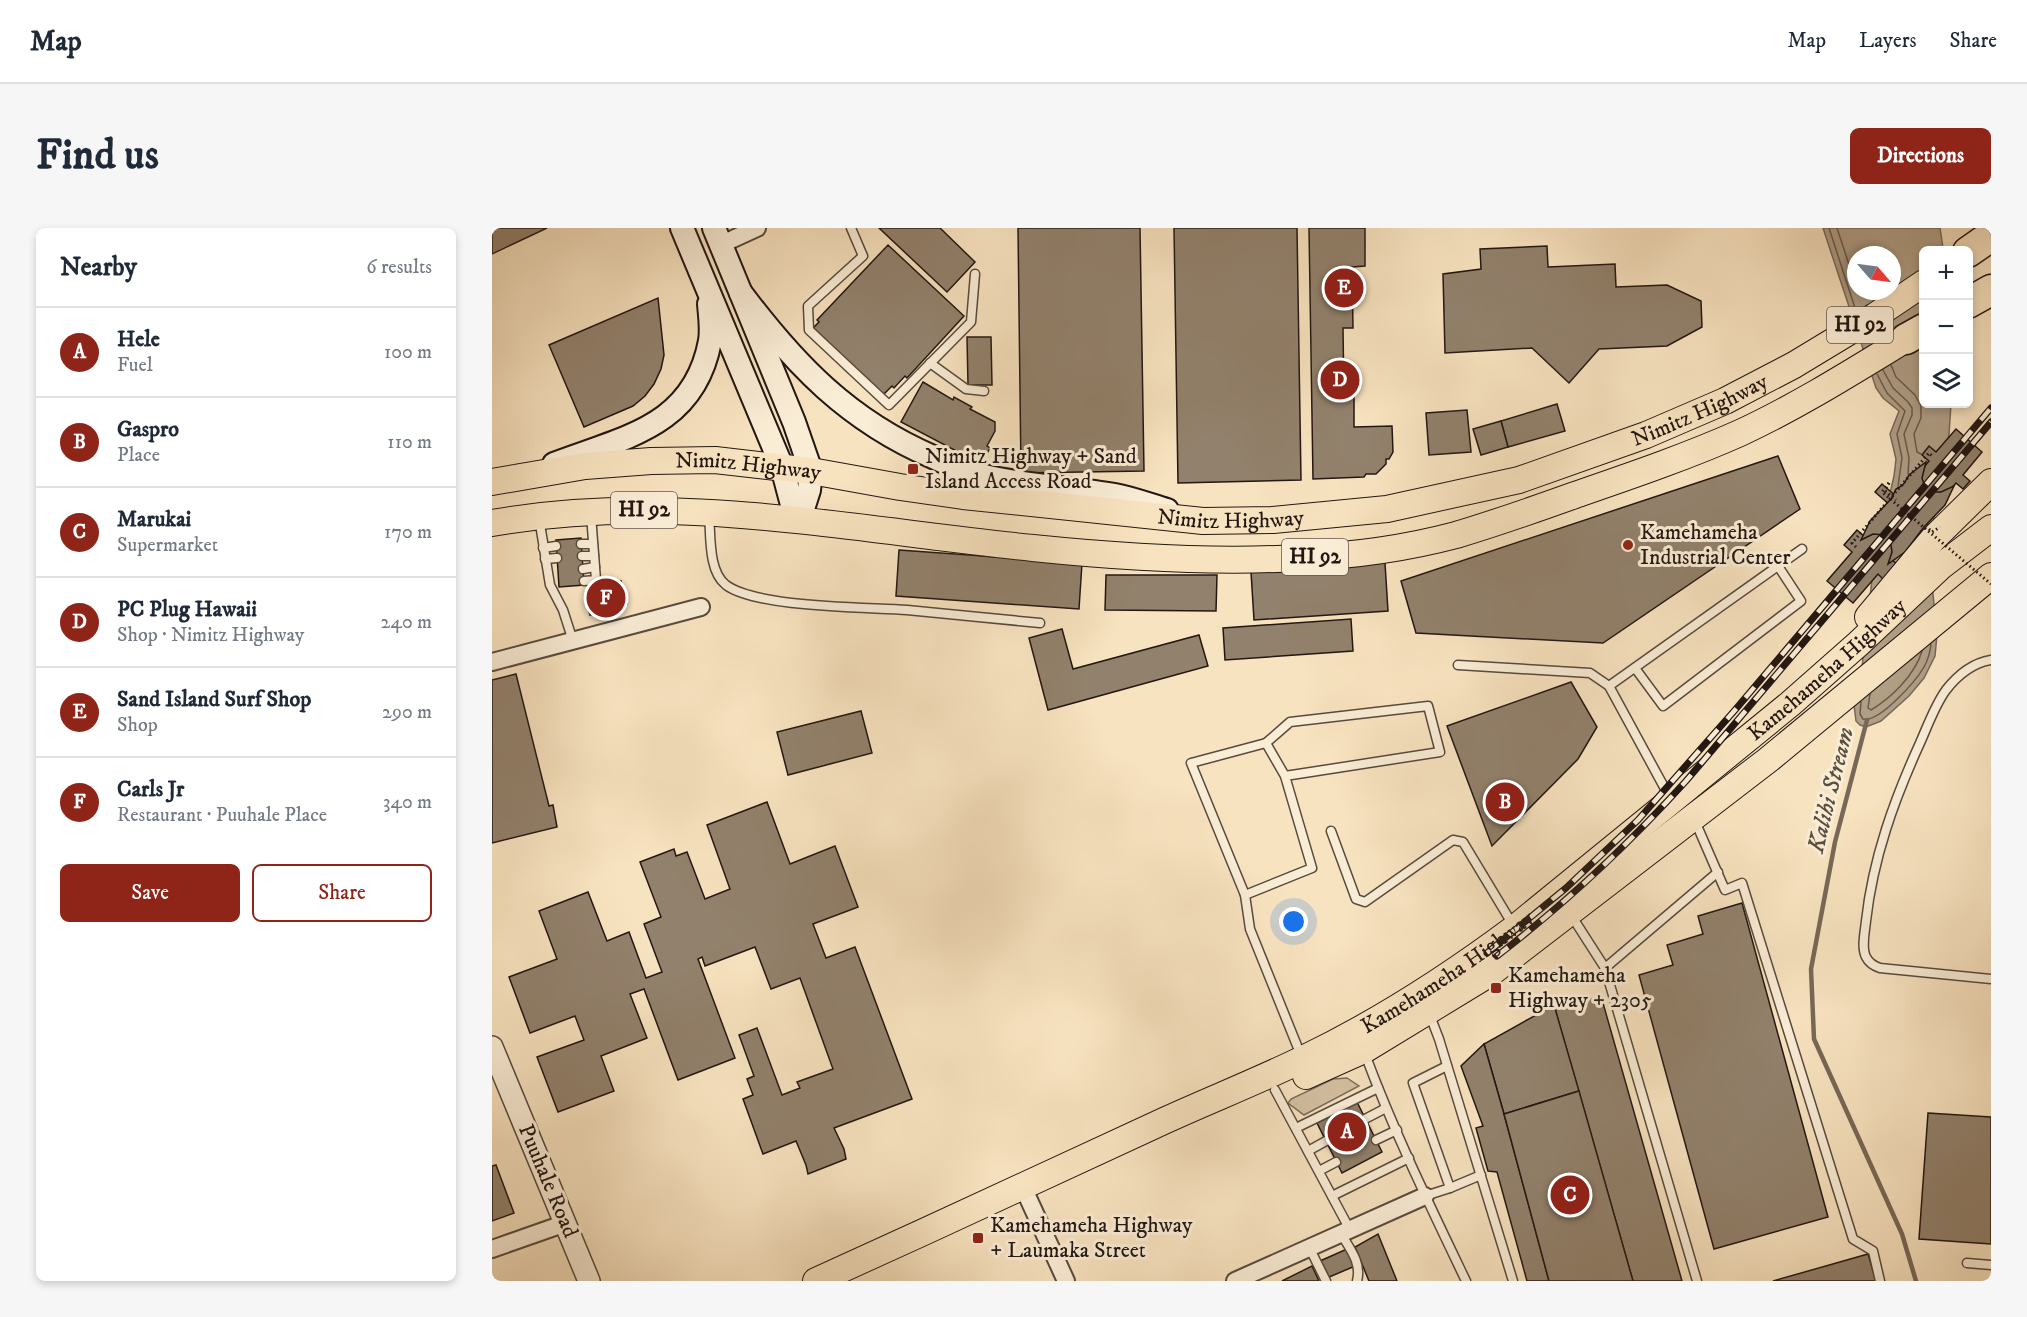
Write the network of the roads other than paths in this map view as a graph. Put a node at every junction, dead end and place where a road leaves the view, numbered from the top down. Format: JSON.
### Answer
{"nodes":[{"id":1,"x":682,"y":228,"type":"edge"},
{"id":2,"x":757,"y":228,"type":"edge"},
{"id":3,"x":851,"y":228,"type":"edge"},
{"id":4,"x":1987,"y":228,"type":"edge"},
{"id":5,"x":718,"y":236,"type":"edge"},
{"id":6,"x":1991,"y":236,"type":"edge"},
{"id":7,"x":1968,"y":246,"type":"edge"},
{"id":8,"x":1973,"y":249,"type":"edge"},
{"id":9,"x":975,"y":274,"type":"dead end"},
{"id":10,"x":1919,"y":286,"type":"edge"},
{"id":11,"x":1991,"y":290,"type":"edge"},
{"id":12,"x":709,"y":291,"type":"junction"},
{"id":13,"x":741,"y":293,"type":"junction"},
{"id":14,"x":1974,"y":306,"type":"edge"},
{"id":15,"x":1918,"y":333,"type":"edge"},
{"id":16,"x":930,"y":363,"type":"junction"},
{"id":17,"x":984,"y":391,"type":"dead end"},
{"id":18,"x":782,"y":467,"type":"junction"},
{"id":19,"x":812,"y":471,"type":"junction"},
{"id":20,"x":525,"y":475,"type":"junction"},
{"id":21,"x":492,"y":482,"type":"edge"},
{"id":22,"x":1991,"y":482,"type":"edge"},
{"id":23,"x":591,"y":512,"type":"junction"},
{"id":24,"x":708,"y":512,"type":"junction"},
{"id":25,"x":539,"y":515,"type":"junction"},
{"id":26,"x":796,"y":520,"type":"junction"},
{"id":27,"x":1203,"y":521,"type":"junction"},
{"id":28,"x":492,"y":523,"type":"edge"},
{"id":29,"x":1991,"y":528,"type":"edge"},
{"id":30,"x":593,"y":543,"type":"junction"},
{"id":31,"x":581,"y":544,"type":"dead end"},
{"id":32,"x":556,"y":546,"type":"dead end"},
{"id":33,"x":543,"y":548,"type":"junction"},
{"id":34,"x":1802,"y":549,"type":"dead end"},
{"id":35,"x":594,"y":555,"type":"junction"},
{"id":36,"x":582,"y":556,"type":"dead end"},
{"id":37,"x":557,"y":558,"type":"dead end"},
{"id":38,"x":545,"y":559,"type":"junction"},
{"id":39,"x":1778,"y":566,"type":"junction"},
{"id":40,"x":595,"y":567,"type":"junction"},
{"id":41,"x":583,"y":569,"type":"dead end"},
{"id":42,"x":558,"y":571,"type":"dead end"},
{"id":43,"x":547,"y":572,"type":"junction"},
{"id":44,"x":1990,"y":579,"type":"edge"},
{"id":45,"x":584,"y":581,"type":"dead end"},
{"id":46,"x":701,"y":607,"type":"dead end"},
{"id":47,"x":1040,"y":623,"type":"dead end"},
{"id":48,"x":573,"y":641,"type":"junction"},
{"id":49,"x":1852,"y":643,"type":"junction"},
{"id":50,"x":1991,"y":660,"type":"edge"},
{"id":51,"x":492,"y":662,"type":"edge"},
{"id":52,"x":1458,"y":665,"type":"dead end"},
{"id":53,"x":1635,"y":668,"type":"junction"},
{"id":54,"x":1609,"y":686,"type":"junction"},
{"id":55,"x":1266,"y":744,"type":"junction"},
{"id":56,"x":1285,"y":776,"type":"junction"},
{"id":57,"x":1682,"y":809,"type":"junction"},
{"id":58,"x":1331,"y":831,"type":"dead end"},
{"id":59,"x":1718,"y":872,"type":"junction"},
{"id":60,"x":1245,"y":895,"type":"junction"},
{"id":61,"x":1569,"y":912,"type":"junction"},
{"id":62,"x":1515,"y":928,"type":"junction"},
{"id":63,"x":1605,"y":968,"type":"junction"},
{"id":64,"x":1991,"y":979,"type":"edge"},
{"id":65,"x":1429,"y":1012,"type":"junction"},
{"id":66,"x":492,"y":1047,"type":"edge"},
{"id":67,"x":1364,"y":1050,"type":"junction"},
{"id":68,"x":1447,"y":1066,"type":"junction"},
{"id":69,"x":1306,"y":1067,"type":"junction"},
{"id":70,"x":498,"y":1079,"type":"edge"},
{"id":71,"x":1378,"y":1088,"type":"junction"},
{"id":72,"x":1275,"y":1090,"type":"junction"},
{"id":73,"x":1386,"y":1108,"type":"junction"},
{"id":74,"x":1365,"y":1119,"type":"dead end"},
{"id":75,"x":1296,"y":1128,"type":"junction"},
{"id":76,"x":1396,"y":1131,"type":"junction"},
{"id":77,"x":1376,"y":1140,"type":"dead end"},
{"id":78,"x":1326,"y":1141,"type":"dead end"},
{"id":79,"x":1308,"y":1150,"type":"junction"},
{"id":80,"x":1409,"y":1158,"type":"junction"},
{"id":81,"x":1336,"y":1162,"type":"dead end"},
{"id":82,"x":1319,"y":1171,"type":"junction"},
{"id":83,"x":1481,"y":1175,"type":"junction"},
{"id":84,"x":1450,"y":1188,"type":"junction"},
{"id":85,"x":1027,"y":1194,"type":"junction"},
{"id":86,"x":1332,"y":1196,"type":"junction"},
{"id":87,"x":1425,"y":1196,"type":"junction"},
{"id":88,"x":566,"y":1223,"type":"junction"},
{"id":89,"x":1345,"y":1230,"type":"junction"},
{"id":90,"x":1309,"y":1247,"type":"junction"},
{"id":91,"x":492,"y":1249,"type":"edge"},
{"id":92,"x":1967,"y":1263,"type":"dead end"},
{"id":93,"x":1991,"y":1264,"type":"edge"},
{"id":94,"x":589,"y":1281,"type":"edge"},
{"id":95,"x":816,"y":1281,"type":"edge"},
{"id":96,"x":855,"y":1281,"type":"edge"},
{"id":97,"x":1066,"y":1281,"type":"edge"},
{"id":98,"x":1235,"y":1281,"type":"edge"},
{"id":99,"x":1326,"y":1281,"type":"edge"},
{"id":100,"x":1357,"y":1281,"type":"edge"},
{"id":101,"x":1466,"y":1281,"type":"edge"},
{"id":102,"x":1514,"y":1281,"type":"edge"},
{"id":103,"x":1697,"y":1281,"type":"edge"},
{"id":104,"x":1880,"y":1281,"type":"edge"}],
"edges":[{"from":1,"to":12,"type":"main road"},
{"from":2,"to":5,"type":"street"},
{"from":3,"to":16,"type":"lane"},
{"from":4,"to":7,"type":"main road"},
{"from":5,"to":13,"type":"main road"},
{"from":6,"to":8,"type":"highway"},
{"from":9,"to":16,"type":"lane"},
{"from":10,"to":27,"type":"main road","name":"Nimitz Highway","number":"HI 92"},
{"from":11,"to":14,"type":"highway"},
{"from":12,"to":18,"type":"main road"},
{"from":12,"to":20,"type":"main road"},
{"from":13,"to":19,"type":"main road"},
{"from":13,"to":27,"type":"main road"},
{"from":15,"to":26,"type":"main road","name":"Nimitz Highway","number":"HI 92"},
{"from":16,"to":17,"type":"lane"},
{"from":18,"to":19,"type":"main road","name":"Nimitz Highway","number":"HI 92"},
{"from":18,"to":20,"type":"main road","name":"Nimitz Highway","number":"HI 92"},
{"from":18,"to":26,"type":"main road"},
{"from":19,"to":26,"type":"main road"},
{"from":19,"to":27,"type":"main road","name":"Nimitz Highway","number":"HI 92"},
{"from":20,"to":21,"type":"main road","name":"Nimitz Highway","number":"HI 92"},
{"from":22,"to":49,"type":"main road","bridge":true},
{"from":23,"to":24,"type":"main road","name":"Nimitz Highway","number":"HI 92"},
{"from":23,"to":25,"type":"main road","name":"Nimitz Highway","number":"HI 92"},
{"from":23,"to":30,"type":"lane"},
{"from":24,"to":26,"type":"main road","name":"Nimitz Highway","number":"HI 92"},
{"from":24,"to":47,"type":"lane"},
{"from":25,"to":28,"type":"main road","name":"Nimitz Highway","number":"HI 92"},
{"from":25,"to":33,"type":"lane"},
{"from":29,"to":49,"type":"main road","name":"Kamehameha Highway"},
{"from":30,"to":31,"type":"lane"},
{"from":30,"to":35,"type":"lane"},
{"from":32,"to":33,"type":"lane"},
{"from":33,"to":38,"type":"lane"},
{"from":34,"to":39,"type":"lane"},
{"from":35,"to":36,"type":"lane"},
{"from":35,"to":40,"type":"lane"},
{"from":37,"to":38,"type":"lane"},
{"from":38,"to":43,"type":"lane"},
{"from":39,"to":53,"type":"lane"},
{"from":39,"to":53,"type":"lane"},
{"from":40,"to":41,"type":"lane"},
{"from":40,"to":45,"type":"lane"},
{"from":42,"to":43,"type":"lane"},
{"from":43,"to":48,"type":"lane"},
{"from":44,"to":57,"type":"main road","name":"Kamehameha Highway"},
{"from":46,"to":48,"type":"street"},
{"from":48,"to":51,"type":"street"},
{"from":49,"to":57,"type":"main road","name":"Kamehameha Highway"},
{"from":50,"to":64,"type":"lane"},
{"from":52,"to":54,"type":"lane"},
{"from":53,"to":54,"type":"lane"},
{"from":54,"to":57,"type":"lane"},
{"from":55,"to":56,"type":"lane"},
{"from":55,"to":56,"type":"lane"},
{"from":55,"to":60,"type":"lane"},
{"from":56,"to":60,"type":"lane"},
{"from":57,"to":59,"type":"lane"},
{"from":57,"to":61,"type":"main road","name":"Kamehameha Highway"},
{"from":57,"to":62,"type":"main road","name":"Kamehameha Highway"},
{"from":58,"to":62,"type":"lane"},
{"from":59,"to":63,"type":"lane"},
{"from":59,"to":104,"type":"lane"},
{"from":60,"to":69,"type":"lane"},
{"from":61,"to":63,"type":"lane"},
{"from":61,"to":65,"type":"main road","name":"Kamehameha Highway"},
{"from":62,"to":69,"type":"main road","name":"Kamehameha Highway"},
{"from":63,"to":103,"type":"lane"},
{"from":65,"to":67,"type":"main road","name":"Kamehameha Highway"},
{"from":65,"to":68,"type":"lane"},
{"from":66,"to":70,"type":"street","name":"Puuhale Road"},
{"from":67,"to":69,"type":"main road","name":"Kamehameha Highway"},
{"from":67,"to":71,"type":"lane"},
{"from":68,"to":83,"type":"lane"},
{"from":68,"to":84,"type":"lane"},
{"from":69,"to":72,"type":"main road","name":"Kamehameha Highway"},
{"from":69,"to":85,"type":"main road","name":"Kamehameha Highway"},
{"from":70,"to":88,"type":"street","name":"Puuhale Road"},
{"from":71,"to":73,"type":"lane"},
{"from":71,"to":75,"type":"lane"},
{"from":72,"to":75,"type":"lane"},
{"from":72,"to":85,"type":"main road","name":"Kamehameha Highway"},
{"from":73,"to":74,"type":"lane"},
{"from":73,"to":76,"type":"lane"},
{"from":75,"to":79,"type":"lane"},
{"from":76,"to":77,"type":"lane"},
{"from":76,"to":80,"type":"lane"},
{"from":78,"to":79,"type":"lane"},
{"from":79,"to":82,"type":"lane"},
{"from":80,"to":86,"type":"lane"},
{"from":80,"to":87,"type":"lane"},
{"from":81,"to":82,"type":"lane"},
{"from":82,"to":86,"type":"lane"},
{"from":83,"to":84,"type":"lane"},
{"from":83,"to":102,"type":"lane"},
{"from":84,"to":87,"type":"lane"},
{"from":85,"to":95,"type":"main road","name":"Kamehameha Highway"},
{"from":85,"to":96,"type":"main road","name":"Kamehameha Highway"},
{"from":85,"to":97,"type":"street"},
{"from":86,"to":89,"type":"lane"},
{"from":87,"to":89,"type":"street"},
{"from":87,"to":101,"type":"lane"},
{"from":88,"to":91,"type":"street"},
{"from":88,"to":94,"type":"street","name":"Puuhale Road"},
{"from":89,"to":90,"type":"street"},
{"from":89,"to":100,"type":"lane"},
{"from":90,"to":98,"type":"street"},
{"from":90,"to":99,"type":"lane"},
{"from":92,"to":93,"type":"lane"}]}
